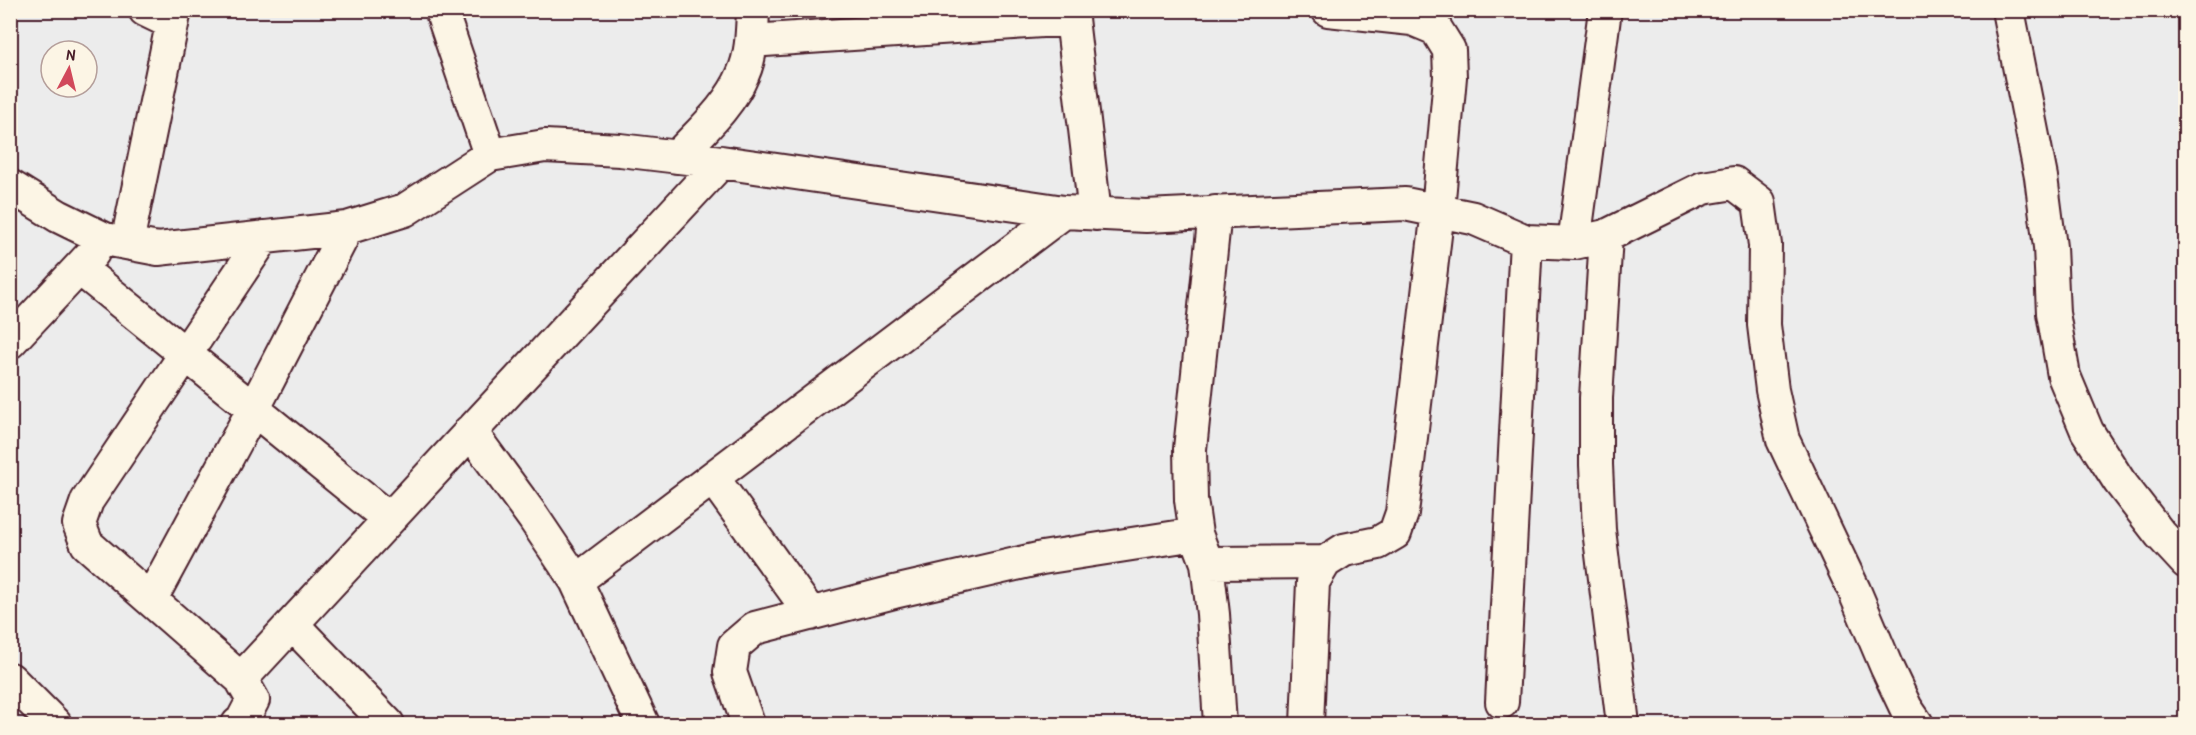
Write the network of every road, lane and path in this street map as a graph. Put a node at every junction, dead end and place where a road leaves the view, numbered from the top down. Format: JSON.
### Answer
{"nodes":[{"id":1,"x":441,"y":10,"type":"edge"},
{"id":2,"x":753,"y":10,"type":"edge"},
{"id":3,"x":1328,"y":10,"type":"edge"},
{"id":4,"x":1605,"y":10,"type":"edge"},
{"id":5,"x":2008,"y":10,"type":"edge"},
{"id":6,"x":164,"y":15,"type":"edge"},
{"id":7,"x":1071,"y":15,"type":"edge"},
{"id":8,"x":1413,"y":15,"type":"edge"},
{"id":9,"x":752,"y":41,"type":"junction"},
{"id":10,"x":490,"y":154,"type":"junction"},
{"id":11,"x":677,"y":157,"type":"junction"},
{"id":12,"x":721,"y":162,"type":"junction"},
{"id":13,"x":10,"y":186,"type":"edge"},
{"id":14,"x":1438,"y":210,"type":"junction"},
{"id":15,"x":1064,"y":212,"type":"junction"},
{"id":16,"x":1215,"y":212,"type":"junction"},
{"id":17,"x":1095,"y":214,"type":"junction"},
{"id":18,"x":346,"y":228,"type":"junction"},
{"id":19,"x":1606,"y":236,"type":"junction"},
{"id":20,"x":264,"y":237,"type":"junction"},
{"id":21,"x":116,"y":241,"type":"junction"},
{"id":22,"x":1526,"y":241,"type":"junction"},
{"id":23,"x":1574,"y":243,"type":"junction"},
{"id":24,"x":79,"y":268,"type":"junction"},
{"id":25,"x":10,"y":342,"type":"edge"},
{"id":26,"x":185,"y":356,"type":"junction"},
{"id":27,"x":253,"y":410,"type":"junction"},
{"id":28,"x":470,"y":431,"type":"junction"},
{"id":29,"x":713,"y":477,"type":"junction"},
{"id":30,"x":389,"y":519,"type":"junction"},
{"id":31,"x":1196,"y":534,"type":"junction"},
{"id":32,"x":1325,"y":562,"type":"junction"},
{"id":33,"x":2186,"y":562,"type":"edge"},
{"id":34,"x":1207,"y":563,"type":"junction"},
{"id":35,"x":576,"y":581,"type":"junction"},
{"id":36,"x":151,"y":599,"type":"junction"},
{"id":37,"x":811,"y":614,"type":"junction"},
{"id":38,"x":292,"y":624,"type":"junction"},
{"id":39,"x":10,"y":679,"type":"edge"},
{"id":40,"x":242,"y":679,"type":"junction"},
{"id":41,"x":1502,"y":702,"type":"dead end"},
{"id":42,"x":55,"y":724,"type":"edge"},
{"id":43,"x":238,"y":724,"type":"edge"},
{"id":44,"x":388,"y":724,"type":"edge"},
{"id":45,"x":643,"y":724,"type":"edge"},
{"id":46,"x":748,"y":724,"type":"edge"},
{"id":47,"x":1220,"y":724,"type":"edge"},
{"id":48,"x":1307,"y":724,"type":"edge"},
{"id":49,"x":1623,"y":724,"type":"edge"},
{"id":50,"x":1917,"y":724,"type":"edge"}],
"edges":[{"from":1,"to":10,"type":"street"},
{"from":2,"to":9,"type":"street"},
{"from":3,"to":8,"type":"street"},
{"from":4,"to":23,"type":"street"},
{"from":5,"to":33,"type":"street"},
{"from":6,"to":21,"type":"street"},
{"from":7,"to":9,"type":"street"},
{"from":7,"to":17,"type":"street"},
{"from":8,"to":14,"type":"street"},
{"from":9,"to":11,"type":"street"},
{"from":10,"to":11,"type":"street"},
{"from":10,"to":18,"type":"street"},
{"from":11,"to":12,"type":"street"},
{"from":12,"to":15,"type":"street"},
{"from":12,"to":28,"type":"street"},
{"from":13,"to":21,"type":"street"},
{"from":14,"to":16,"type":"street"},
{"from":14,"to":22,"type":"street"},
{"from":14,"to":32,"type":"street"},
{"from":15,"to":17,"type":"street"},
{"from":15,"to":29,"type":"street"},
{"from":16,"to":17,"type":"street"},
{"from":16,"to":31,"type":"street"},
{"from":18,"to":20,"type":"street"},
{"from":18,"to":27,"type":"street"},
{"from":19,"to":23,"type":"street"},
{"from":19,"to":49,"type":"street"},
{"from":19,"to":50,"type":"street"},
{"from":20,"to":21,"type":"street"},
{"from":20,"to":26,"type":"street"},
{"from":21,"to":24,"type":"street"},
{"from":22,"to":23,"type":"street"},
{"from":22,"to":41,"type":"street"},
{"from":24,"to":25,"type":"street"},
{"from":24,"to":26,"type":"street"},
{"from":26,"to":27,"type":"street"},
{"from":26,"to":36,"type":"street"},
{"from":27,"to":30,"type":"street"},
{"from":27,"to":36,"type":"street"},
{"from":28,"to":30,"type":"street"},
{"from":28,"to":35,"type":"street"},
{"from":29,"to":35,"type":"street"},
{"from":29,"to":37,"type":"street"},
{"from":30,"to":38,"type":"street"},
{"from":31,"to":34,"type":"street"},
{"from":31,"to":37,"type":"street"},
{"from":32,"to":34,"type":"street"},
{"from":32,"to":48,"type":"street"},
{"from":34,"to":47,"type":"street"},
{"from":35,"to":45,"type":"street"},
{"from":36,"to":40,"type":"street"},
{"from":37,"to":46,"type":"street"},
{"from":38,"to":40,"type":"street"},
{"from":38,"to":44,"type":"street"},
{"from":39,"to":42,"type":"street"},
{"from":40,"to":43,"type":"street"}]}
